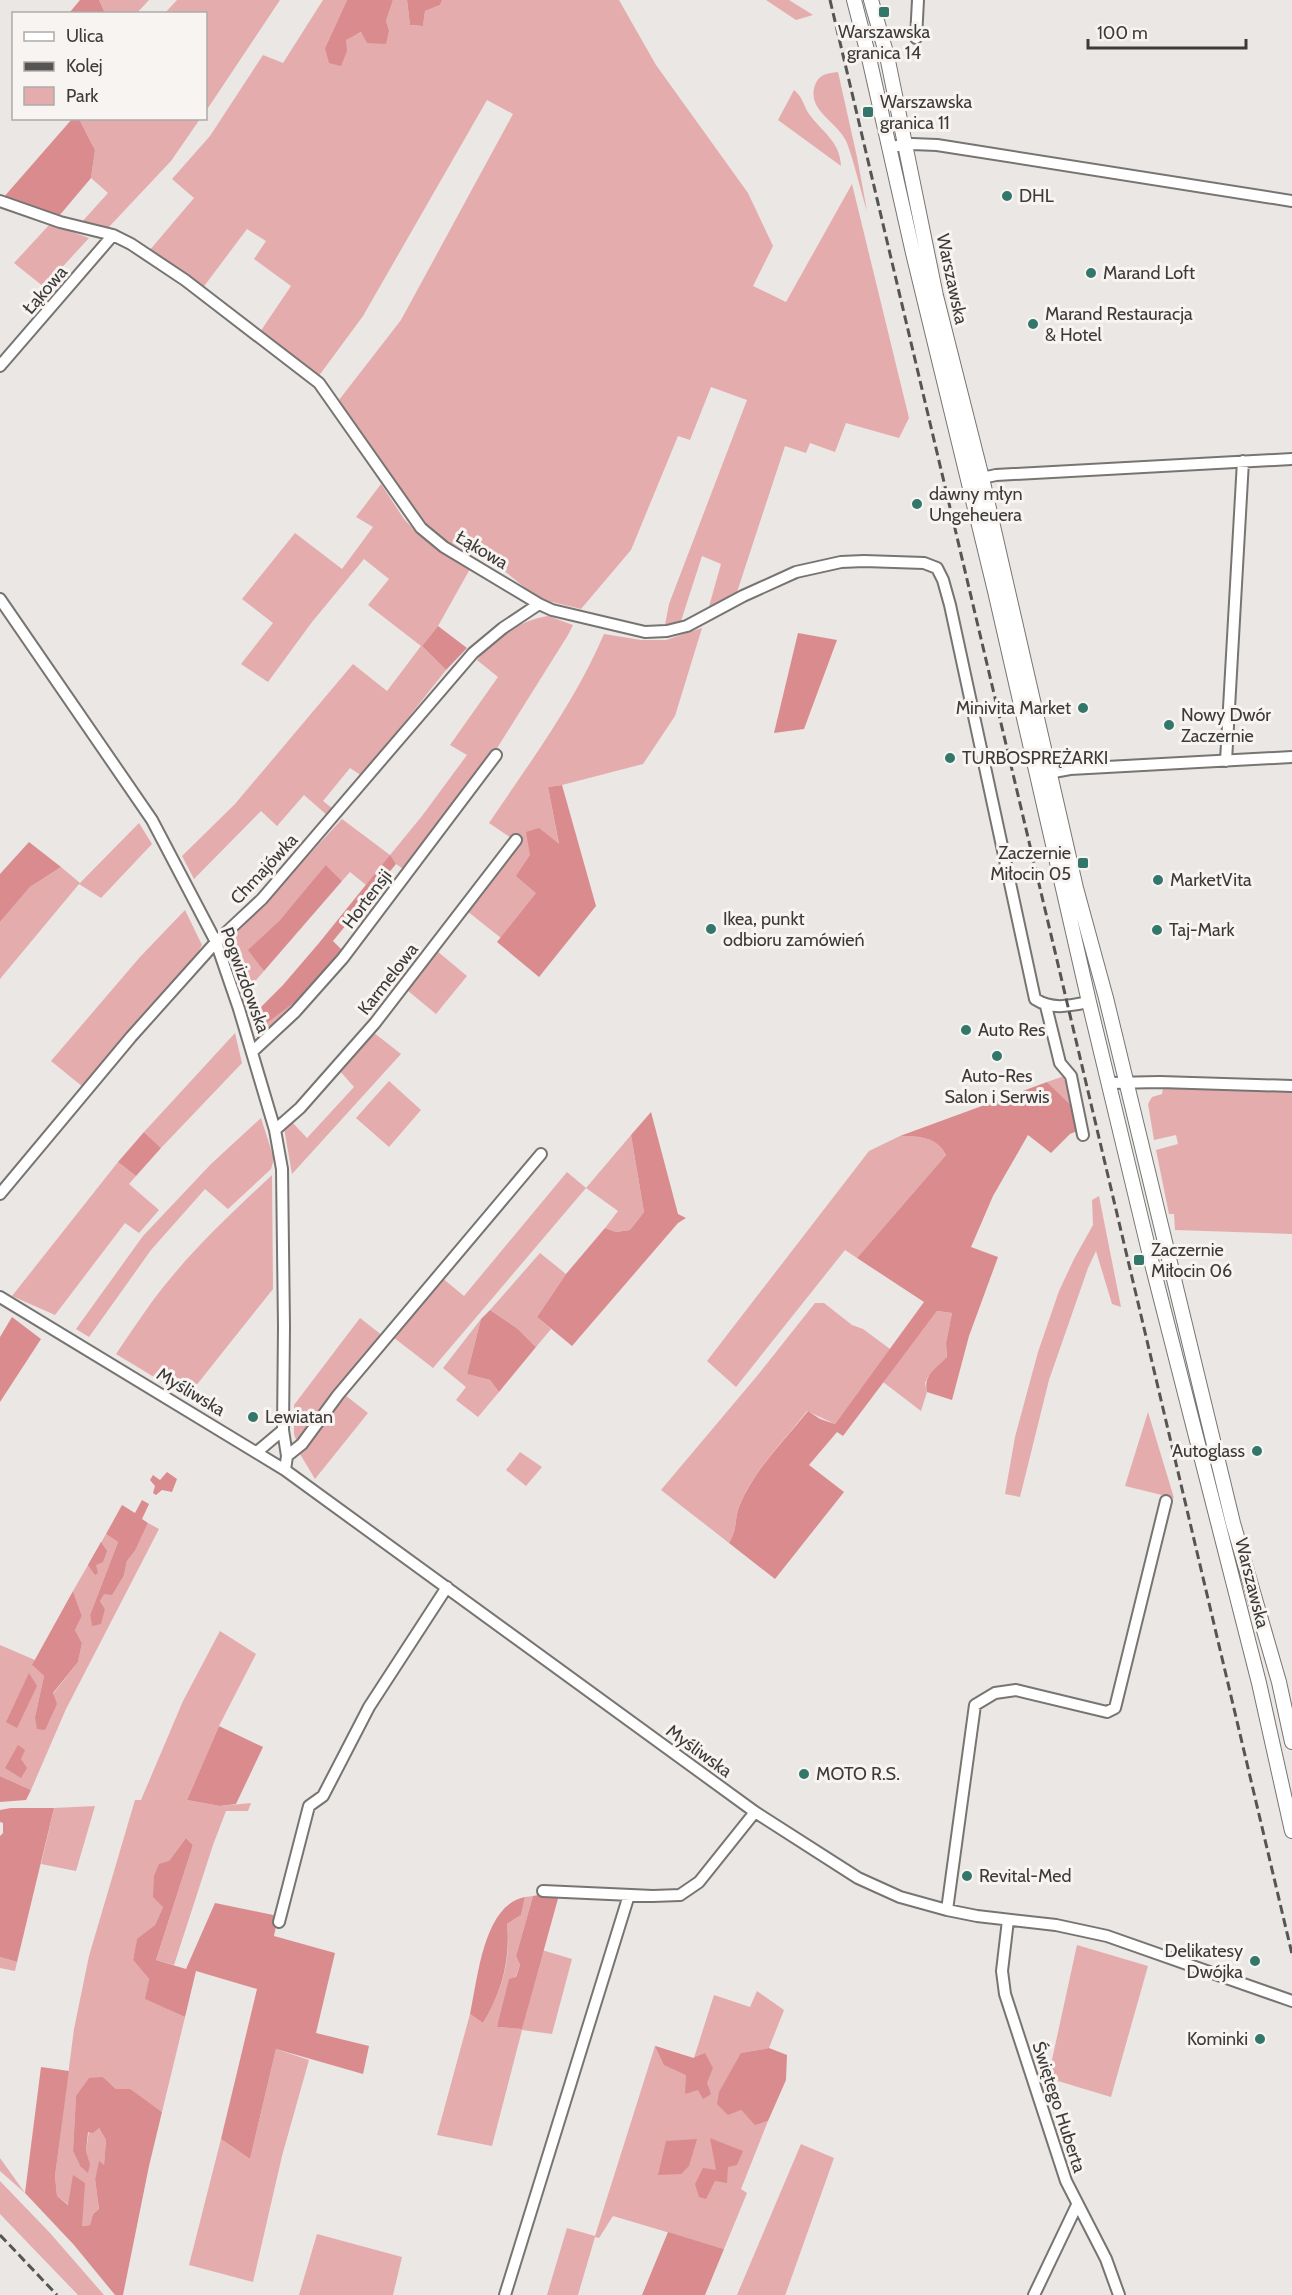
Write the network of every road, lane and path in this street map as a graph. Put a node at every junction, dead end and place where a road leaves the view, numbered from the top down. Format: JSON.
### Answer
{"nodes":[{"id":1,"x":854,"y":0,"type":"edge"},
{"id":2,"x":871,"y":0,"type":"edge"},
{"id":3,"x":918,"y":0,"type":"edge"},
{"id":4,"x":916,"y":38,"type":"dead end"},
{"id":5,"x":906,"y":145,"type":"junction"},
{"id":6,"x":890,"y":147,"type":"junction"},
{"id":7,"x":0,"y":201,"type":"edge"},
{"id":8,"x":1292,"y":201,"type":"edge"},
{"id":9,"x":113,"y":235,"type":"junction"},
{"id":10,"x":0,"y":366,"type":"edge"},
{"id":11,"x":1292,"y":459,"type":"edge"},
{"id":12,"x":1243,"y":461,"type":"junction"},
{"id":13,"x":982,"y":478,"type":"junction"},
{"id":14,"x":0,"y":598,"type":"edge"},
{"id":15,"x":539,"y":604,"type":"junction"},
{"id":16,"x":496,"y":755,"type":"dead end"},
{"id":17,"x":1292,"y":757,"type":"edge"},
{"id":18,"x":1226,"y":761,"type":"junction"},
{"id":19,"x":1044,"y":774,"type":"junction"},
{"id":20,"x":516,"y":840,"type":"dead end"},
{"id":21,"x":216,"y":942,"type":"junction"},
{"id":22,"x":1089,"y":1002,"type":"junction"},
{"id":23,"x":1046,"y":1006,"type":"junction"},
{"id":24,"x":253,"y":1051,"type":"junction"},
{"id":25,"x":1110,"y":1083,"type":"junction"},
{"id":26,"x":1127,"y":1083,"type":"junction"},
{"id":27,"x":1292,"y":1086,"type":"edge"},
{"id":28,"x":275,"y":1130,"type":"junction"},
{"id":29,"x":1083,"y":1135,"type":"dead end"},
{"id":30,"x":541,"y":1154,"type":"dead end"},
{"id":31,"x":0,"y":1194,"type":"edge"},
{"id":32,"x":0,"y":1297,"type":"edge"},
{"id":33,"x":283,"y":1430,"type":"junction"},
{"id":34,"x":257,"y":1452,"type":"junction"},
{"id":35,"x":287,"y":1456,"type":"junction"},
{"id":36,"x":285,"y":1470,"type":"junction"},
{"id":37,"x":1166,"y":1501,"type":"dead end"},
{"id":38,"x":447,"y":1587,"type":"junction"},
{"id":39,"x":1292,"y":1742,"type":"edge"},
{"id":40,"x":1273,"y":1746,"type":"junction"},
{"id":41,"x":755,"y":1812,"type":"junction"},
{"id":42,"x":1292,"y":1831,"type":"edge"},
{"id":43,"x":543,"y":1891,"type":"dead end"},
{"id":44,"x":628,"y":1895,"type":"junction"},
{"id":45,"x":947,"y":1910,"type":"junction"},
{"id":46,"x":1008,"y":1920,"type":"junction"},
{"id":47,"x":279,"y":1922,"type":"dead end"},
{"id":48,"x":1292,"y":2001,"type":"edge"},
{"id":49,"x":1077,"y":2205,"type":"junction"},
{"id":50,"x":505,"y":2295,"type":"edge"},
{"id":51,"x":1034,"y":2295,"type":"edge"},
{"id":52,"x":1119,"y":2295,"type":"edge"}],
"edges":[{"from":1,"to":6,"type":"main road","name":"Warszawska"},
{"from":2,"to":5,"type":"main road","name":"Warszawska"},
{"from":3,"to":4,"type":"street"},
{"from":5,"to":6,"type":"street"},
{"from":5,"to":8,"type":"street"},
{"from":5,"to":13,"type":"main road","name":"Warszawska"},
{"from":6,"to":19,"type":"main road","name":"Warszawska"},
{"from":7,"to":9,"type":"street","name":"Łąkowa"},
{"from":9,"to":10,"type":"street","name":"Łąkowa"},
{"from":9,"to":15,"type":"street","name":"Łąkowa"},
{"from":11,"to":12,"type":"street"},
{"from":12,"to":13,"type":"street"},
{"from":12,"to":18,"type":"street"},
{"from":13,"to":19,"type":"main road","name":"Warszawska"},
{"from":14,"to":21,"type":"street","name":"Pogwizdowska"},
{"from":15,"to":21,"type":"street","name":"Chmajówka"},
{"from":15,"to":23,"type":"street","name":"Łąkowa"},
{"from":16,"to":24,"type":"street","name":"Hortensji"},
{"from":17,"to":18,"type":"street"},
{"from":18,"to":19,"type":"street"},
{"from":19,"to":22,"type":"main road","name":"Warszawska"},
{"from":19,"to":26,"type":"main road","name":"Warszawska"},
{"from":20,"to":28,"type":"street","name":"Karmelowa"},
{"from":21,"to":24,"type":"street","name":"Pogwizdowska"},
{"from":21,"to":31,"type":"street","name":"Chmajówka"},
{"from":22,"to":23,"type":"street"},
{"from":22,"to":25,"type":"main road","name":"Warszawska"},
{"from":23,"to":29,"type":"street"},
{"from":24,"to":28,"type":"street","name":"Pogwizdowska"},
{"from":25,"to":26,"type":"street"},
{"from":25,"to":40,"type":"main road","name":"Warszawska"},
{"from":26,"to":27,"type":"street"},
{"from":26,"to":39,"type":"main road","name":"Warszawska"},
{"from":28,"to":33,"type":"street","name":"Pogwizdowska"},
{"from":30,"to":35,"type":"street"},
{"from":32,"to":34,"type":"street","name":"Myśliwska"},
{"from":33,"to":34,"type":"street"},
{"from":33,"to":35,"type":"street","name":"Pogwizdowska"},
{"from":34,"to":36,"type":"street","name":"Myśliwska"},
{"from":35,"to":36,"type":"street","name":"Pogwizdowska"},
{"from":36,"to":38,"type":"street","name":"Myśliwska"},
{"from":37,"to":45,"type":"street"},
{"from":38,"to":41,"type":"street","name":"Myśliwska"},
{"from":38,"to":47,"type":"street"},
{"from":39,"to":40,"type":"street"},
{"from":40,"to":42,"type":"main road","name":"Warszawska"},
{"from":41,"to":44,"type":"street"},
{"from":41,"to":45,"type":"street","name":"Myśliwska"},
{"from":43,"to":44,"type":"street"},
{"from":44,"to":50,"type":"street"},
{"from":45,"to":46,"type":"street","name":"Myśliwska"},
{"from":46,"to":48,"type":"street","name":"Myśliwska"},
{"from":46,"to":49,"type":"street","name":"Świętego Huberta"},
{"from":49,"to":51,"type":"street"},
{"from":49,"to":52,"type":"street","name":"Świętego Huberta"}]}
